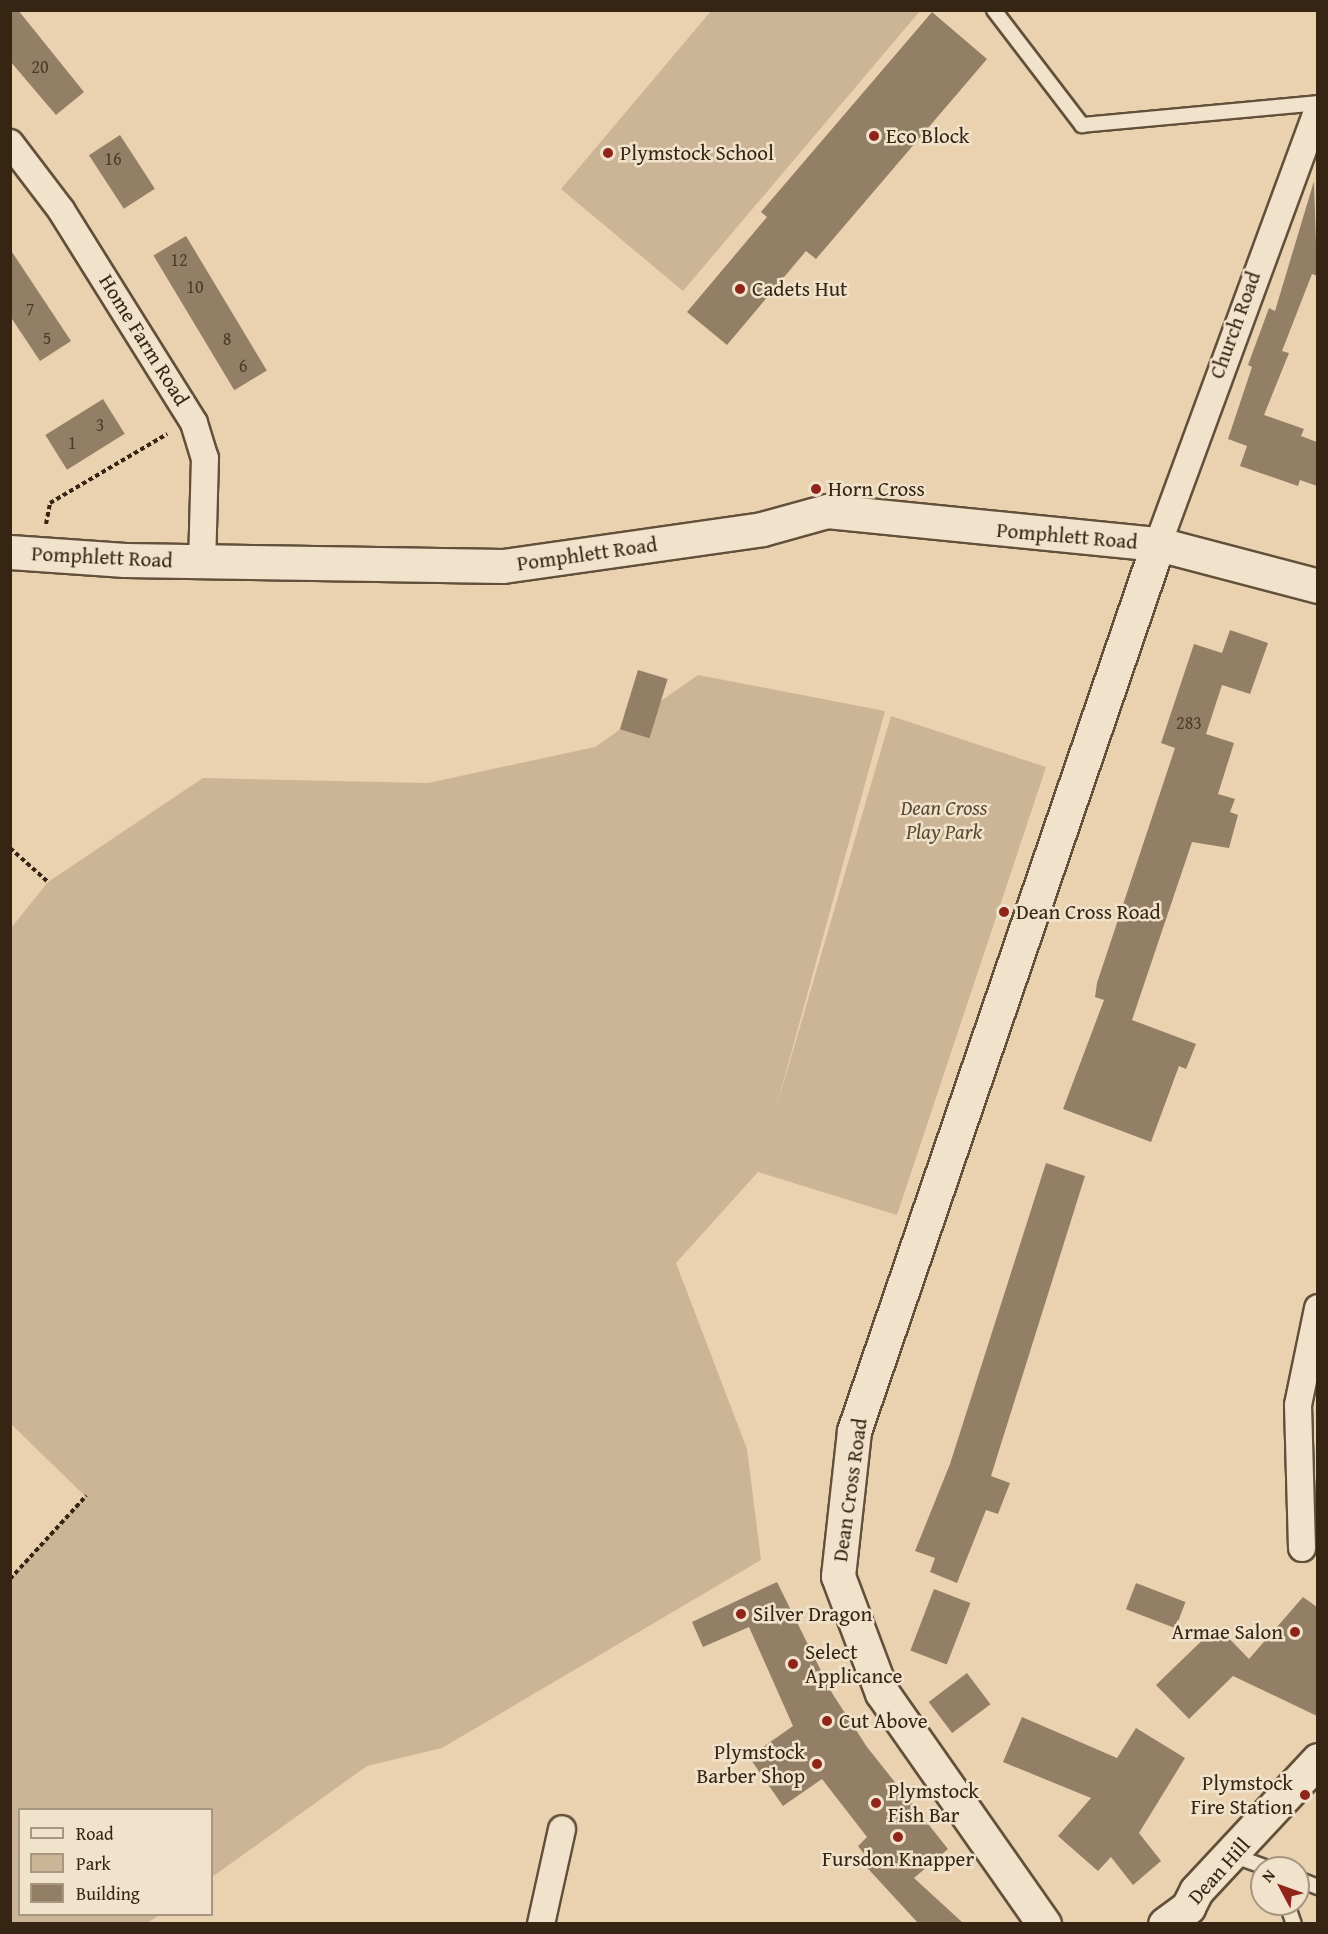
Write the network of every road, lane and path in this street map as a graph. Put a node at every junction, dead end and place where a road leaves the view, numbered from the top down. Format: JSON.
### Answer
{"nodes":[{"id":1,"x":994,"y":10,"type":"edge"},
{"id":2,"x":1317,"y":103,"type":"edge"},
{"id":3,"x":1317,"y":109,"type":"edge"},
{"id":4,"x":10,"y":143,"type":"edge"},
{"id":5,"x":194,"y":423,"type":"junction"},
{"id":6,"x":1158,"y":544,"type":"junction"},
{"id":7,"x":26,"y":553,"type":"edge"},
{"id":8,"x":202,"y":562,"type":"junction"},
{"id":9,"x":1317,"y":586,"type":"edge"},
{"id":10,"x":10,"y":848,"type":"edge"},
{"id":11,"x":48,"y":882,"type":"dead end"},
{"id":12,"x":1317,"y":1308,"type":"edge"},
{"id":13,"x":86,"y":1496,"type":"dead end"},
{"id":14,"x":1302,"y":1548,"type":"dead end"},
{"id":15,"x":10,"y":1579,"type":"edge"},
{"id":16,"x":1317,"y":1760,"type":"edge"},
{"id":17,"x":562,"y":1829,"type":"dead end"},
{"id":18,"x":1232,"y":1855,"type":"junction"},
{"id":19,"x":1250,"y":1862,"type":"edge"},
{"id":20,"x":1178,"y":1918,"type":"edge"},
{"id":21,"x":541,"y":1923,"type":"edge"},
{"id":22,"x":1044,"y":1923,"type":"edge"}],
"edges":[{"from":1,"to":2,"type":"lane"},
{"from":3,"to":6,"type":"street","name":"Church Road"},
{"from":4,"to":5,"type":"street","name":"Home Farm Road"},
{"from":5,"to":7,"type":"path"},
{"from":5,"to":8,"type":"street","name":"Home Farm Road"},
{"from":6,"to":8,"type":"street","name":"Pomphlett Road"},
{"from":6,"to":9,"type":"street","name":"Pomphlett Road"},
{"from":6,"to":22,"type":"street","name":"Dean Cross Road"},
{"from":7,"to":8,"type":"street","name":"Pomphlett Road"},
{"from":10,"to":11,"type":"path"},
{"from":12,"to":14,"type":"street"},
{"from":13,"to":15,"type":"path"},
{"from":16,"to":18,"type":"street","name":"Dean Hill"},
{"from":17,"to":21,"type":"street"},
{"from":18,"to":19,"type":"lane"},
{"from":18,"to":20,"type":"street","name":"Dean Hill"}]}
